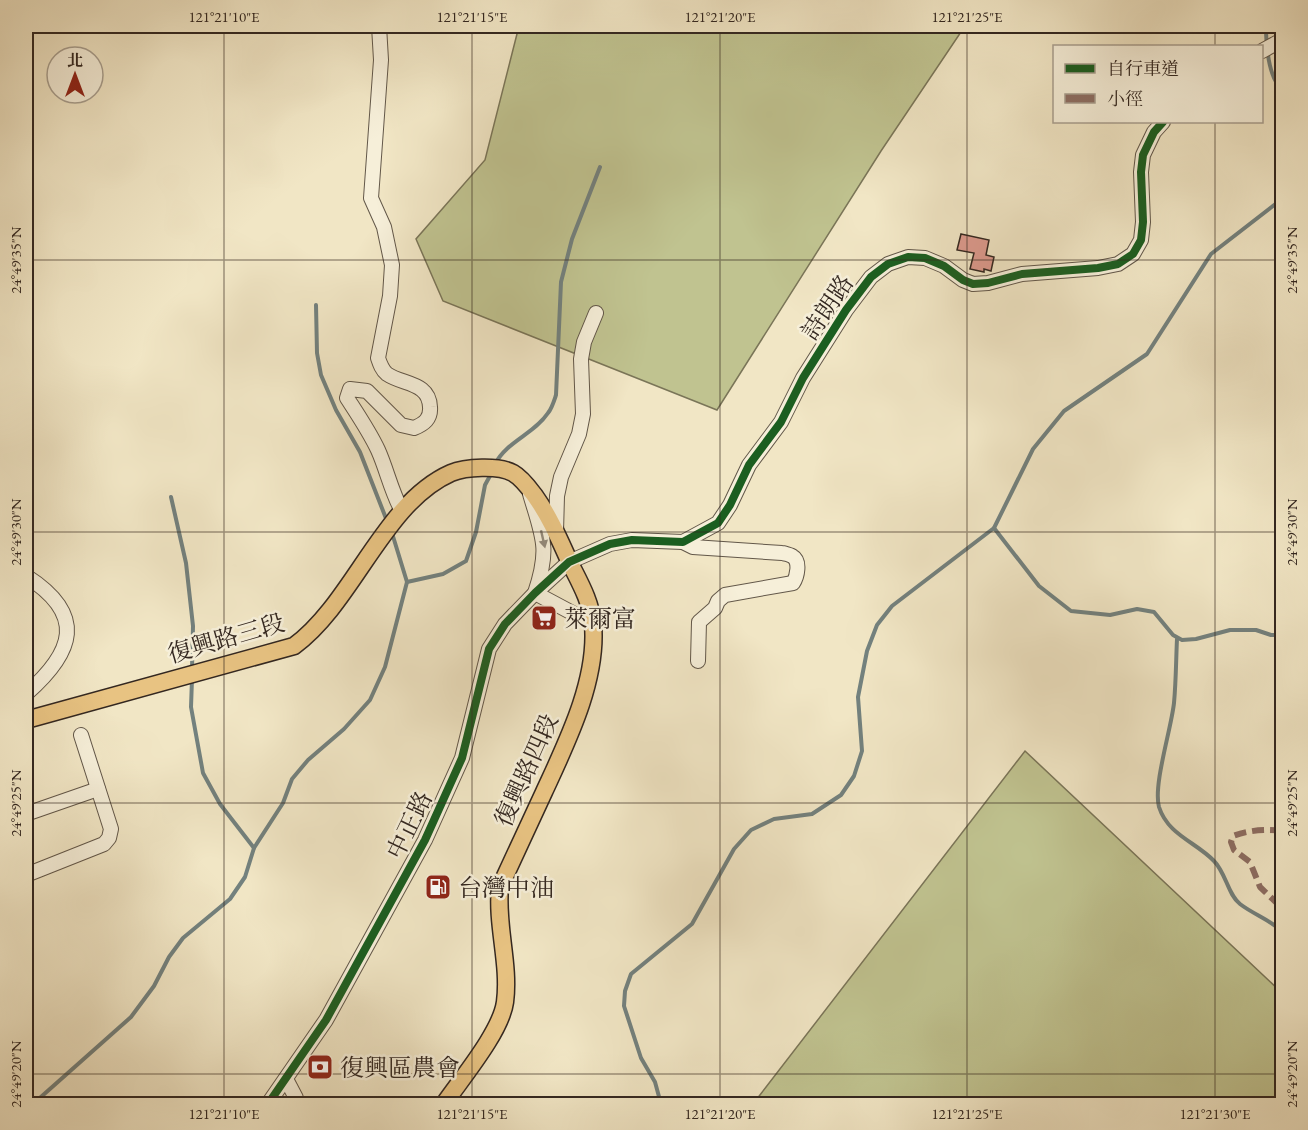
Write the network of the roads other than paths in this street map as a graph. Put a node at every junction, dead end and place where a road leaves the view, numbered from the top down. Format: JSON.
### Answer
{"nodes":[{"id":1,"x":379,"y":26,"type":"edge"},
{"id":2,"x":1282,"y":39,"type":"edge"},
{"id":3,"x":1263,"y":50,"type":"edge"},
{"id":4,"x":1162,"y":123,"type":"edge"},
{"id":5,"x":596,"y":313,"type":"dead end"},
{"id":6,"x":497,"y":469,"type":"joint"},
{"id":7,"x":527,"y":486,"type":"junction"},
{"id":8,"x":402,"y":511,"type":"junction"},
{"id":9,"x":556,"y":532,"type":"junction"},
{"id":10,"x":683,"y":542,"type":"junction"},
{"id":11,"x":569,"y":562,"type":"junction"},
{"id":12,"x":26,"y":576,"type":"edge"},
{"id":13,"x":535,"y":593,"type":"junction"},
{"id":14,"x":593,"y":624,"type":"junction"},
{"id":15,"x":698,"y":661,"type":"dead end"},
{"id":16,"x":26,"y":694,"type":"edge"},
{"id":17,"x":26,"y":720,"type":"edge"},
{"id":18,"x":81,"y":735,"type":"dead end"},
{"id":19,"x":98,"y":789,"type":"junction"},
{"id":20,"x":26,"y":814,"type":"edge"},
{"id":21,"x":26,"y":875,"type":"edge"},
{"id":22,"x":286,"y":1079,"type":"junction"},
{"id":23,"x":268,"y":1104,"type":"edge"},
{"id":24,"x":294,"y":1104,"type":"edge"},
{"id":25,"x":444,"y":1104,"type":"edge"}],
"edges":[{"from":1,"to":8,"type":"street"},
{"from":2,"to":3,"type":"street"},
{"from":4,"to":10,"type":"street","name":"詩朗路"},
{"from":5,"to":9,"type":"street"},
{"from":6,"to":7,"type":"main road","name":"復興路四段"},
{"from":6,"to":8,"type":"main road","name":"復興路三段"},
{"from":7,"to":9,"type":"main road","name":"復興路四段"},
{"from":7,"to":13,"type":"street","one_way":true},
{"from":8,"to":17,"type":"main road","name":"復興路三段"},
{"from":9,"to":11,"type":"main road","name":"復興路四段"},
{"from":10,"to":11,"type":"street"},
{"from":10,"to":15,"type":"street"},
{"from":11,"to":13,"type":"street","name":"中正路"},
{"from":11,"to":14,"type":"main road","name":"復興路四段"},
{"from":12,"to":16,"type":"street"},
{"from":13,"to":14,"type":"street"},
{"from":13,"to":22,"type":"street","name":"中正路"},
{"from":14,"to":25,"type":"main road","name":"復興路四段"},
{"from":18,"to":19,"type":"street"},
{"from":19,"to":20,"type":"street"},
{"from":19,"to":21,"type":"street"},
{"from":22,"to":23,"type":"street","name":"中正路"},
{"from":22,"to":24,"type":"street"}]}
